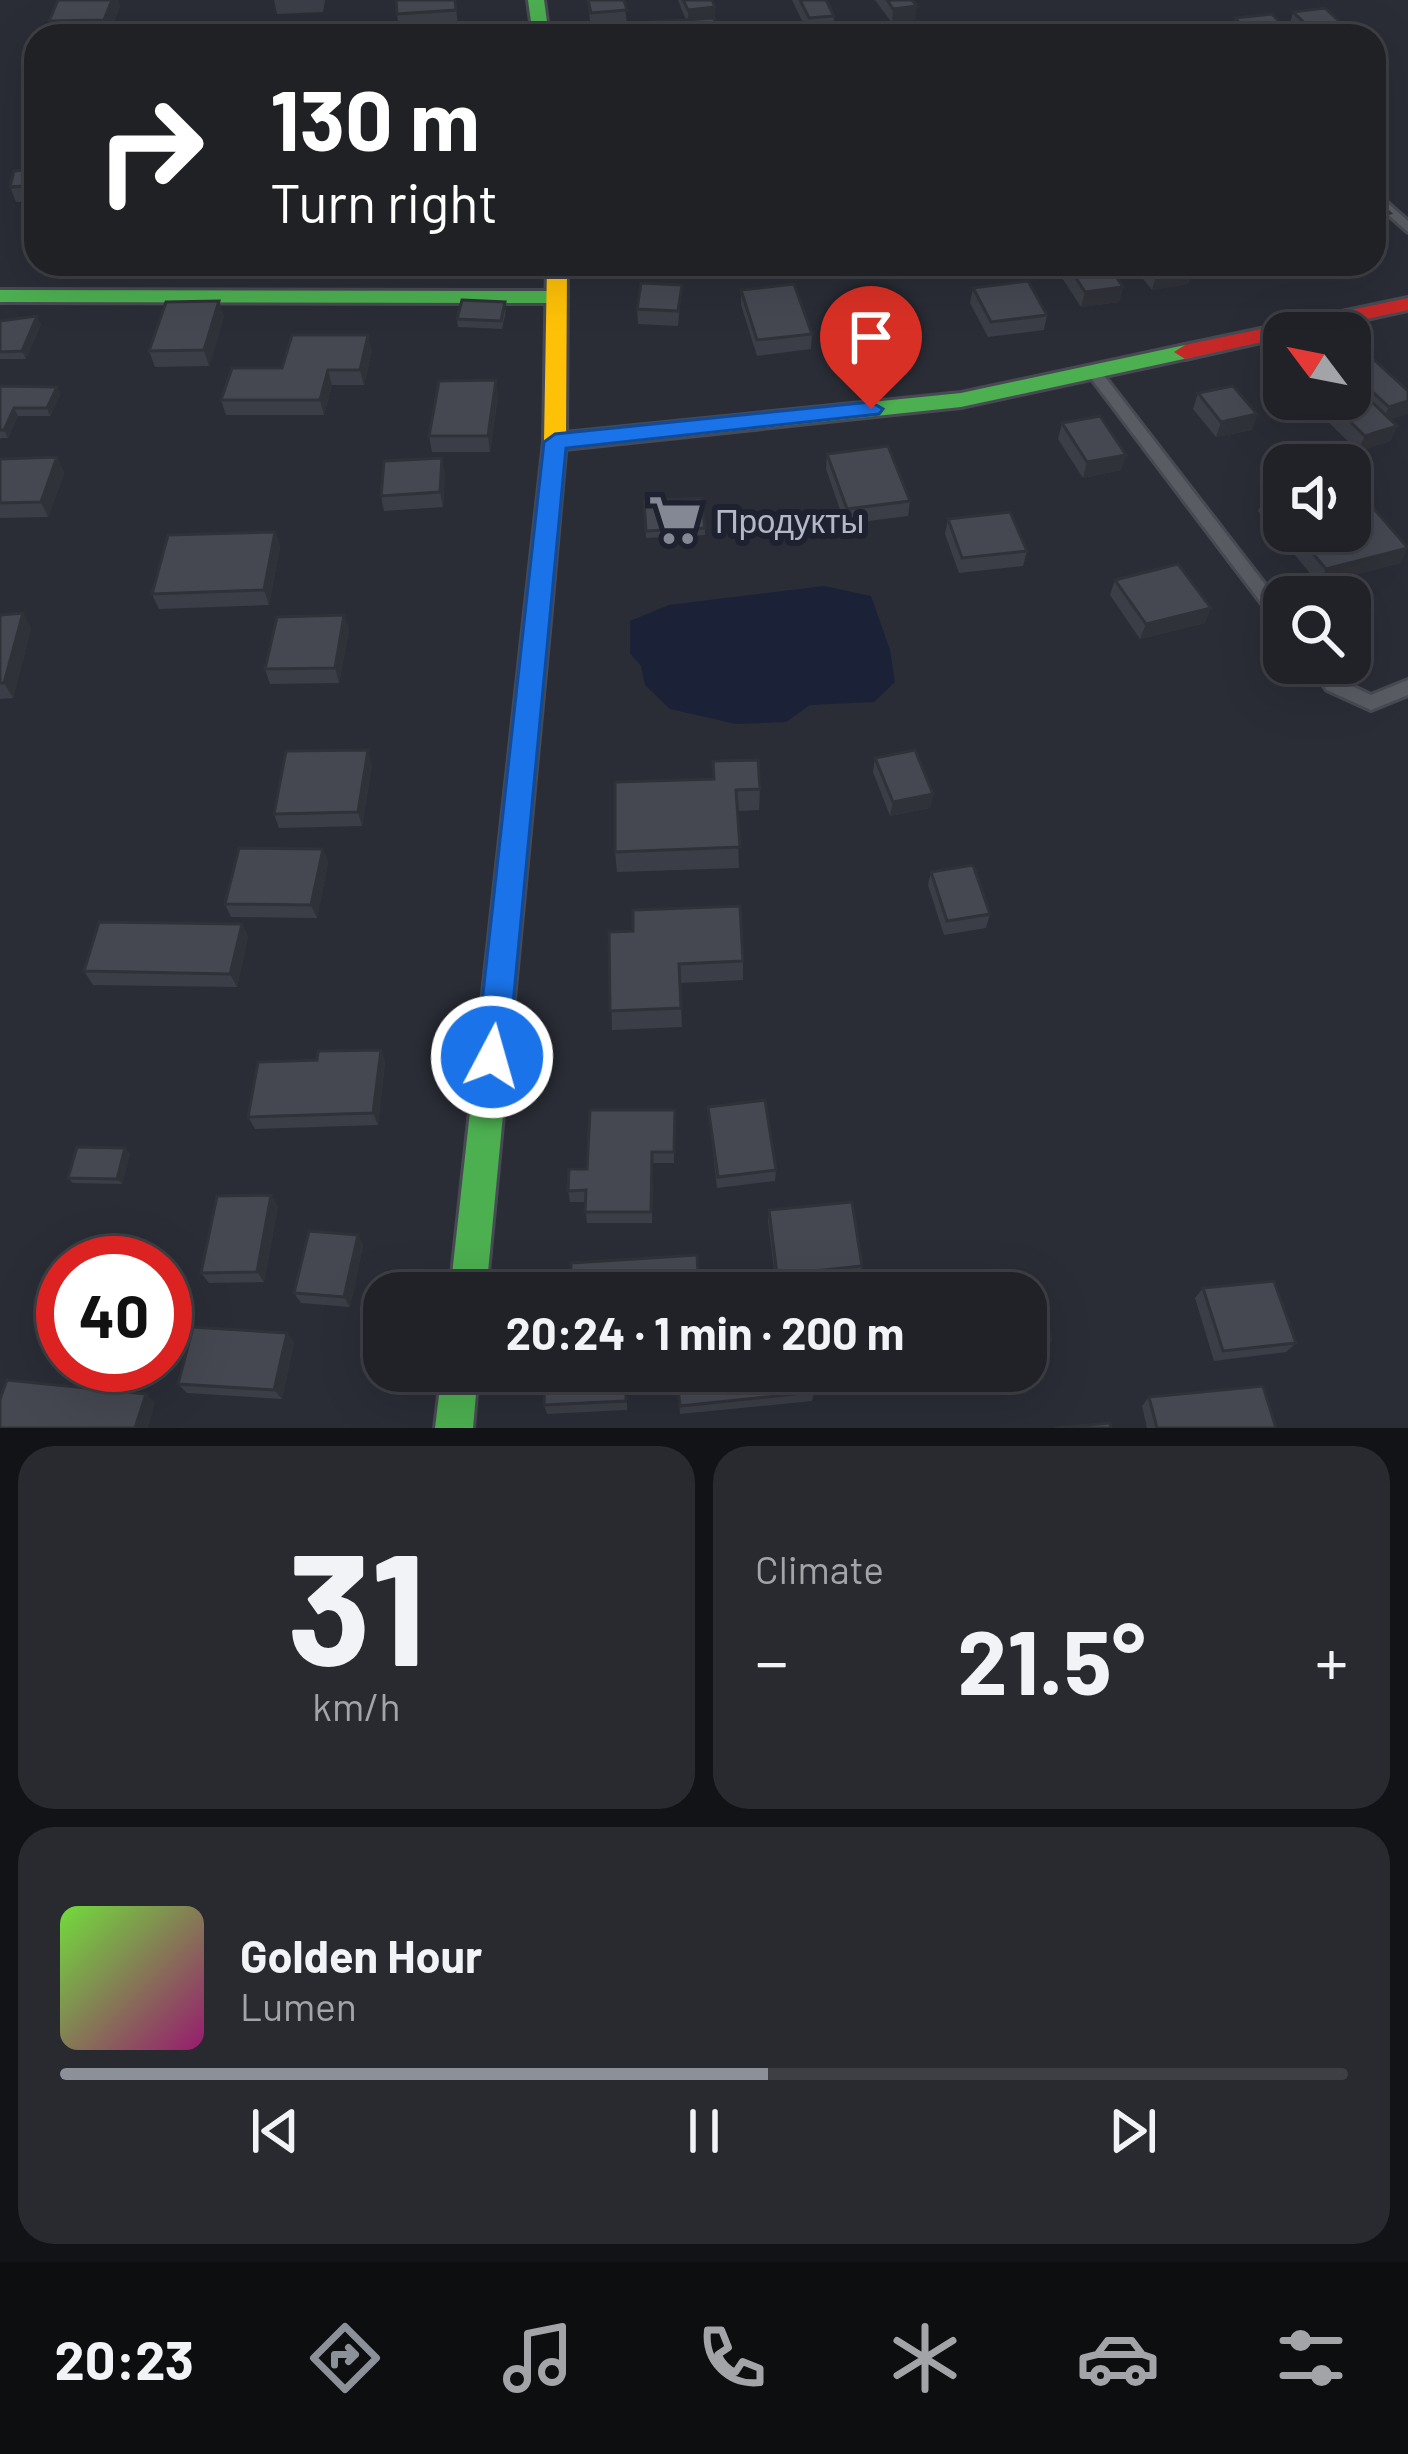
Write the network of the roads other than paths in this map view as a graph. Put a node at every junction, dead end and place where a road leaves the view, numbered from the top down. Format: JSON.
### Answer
{"nodes":[{"id":1,"x":1386,"y":207,"type":"edge"},
{"id":2,"x":1408,"y":228,"type":"edge"},
{"id":3,"x":557,"y":276,"type":"edge"},
{"id":4,"x":0,"y":296,"type":"edge"},
{"id":5,"x":557,"y":297,"type":"junction"},
{"id":6,"x":1408,"y":304,"type":"edge"},
{"id":7,"x":1093,"y":371,"type":"junction"},
{"id":8,"x":555,"y":442,"type":"junction"},
{"id":9,"x":1263,"y":594,"type":"edge"},
{"id":10,"x":1332,"y":684,"type":"edge"},
{"id":11,"x":1408,"y":687,"type":"edge"},
{"id":12,"x":470,"y":1272,"type":"edge"},
{"id":13,"x":458,"y":1392,"type":"edge"},
{"id":14,"x":454,"y":1428,"type":"edge"}],
"edges":[{"from":1,"to":2,"type":"lane"},
{"from":3,"to":5,"type":"street"},
{"from":4,"to":5,"type":"street"},
{"from":5,"to":8,"type":"street"},
{"from":6,"to":7,"type":"street"},
{"from":7,"to":8,"type":"street"},
{"from":7,"to":9,"type":"lane"},
{"from":8,"to":12,"type":"street"},
{"from":10,"to":11,"type":"lane"},
{"from":13,"to":14,"type":"street"}]}
